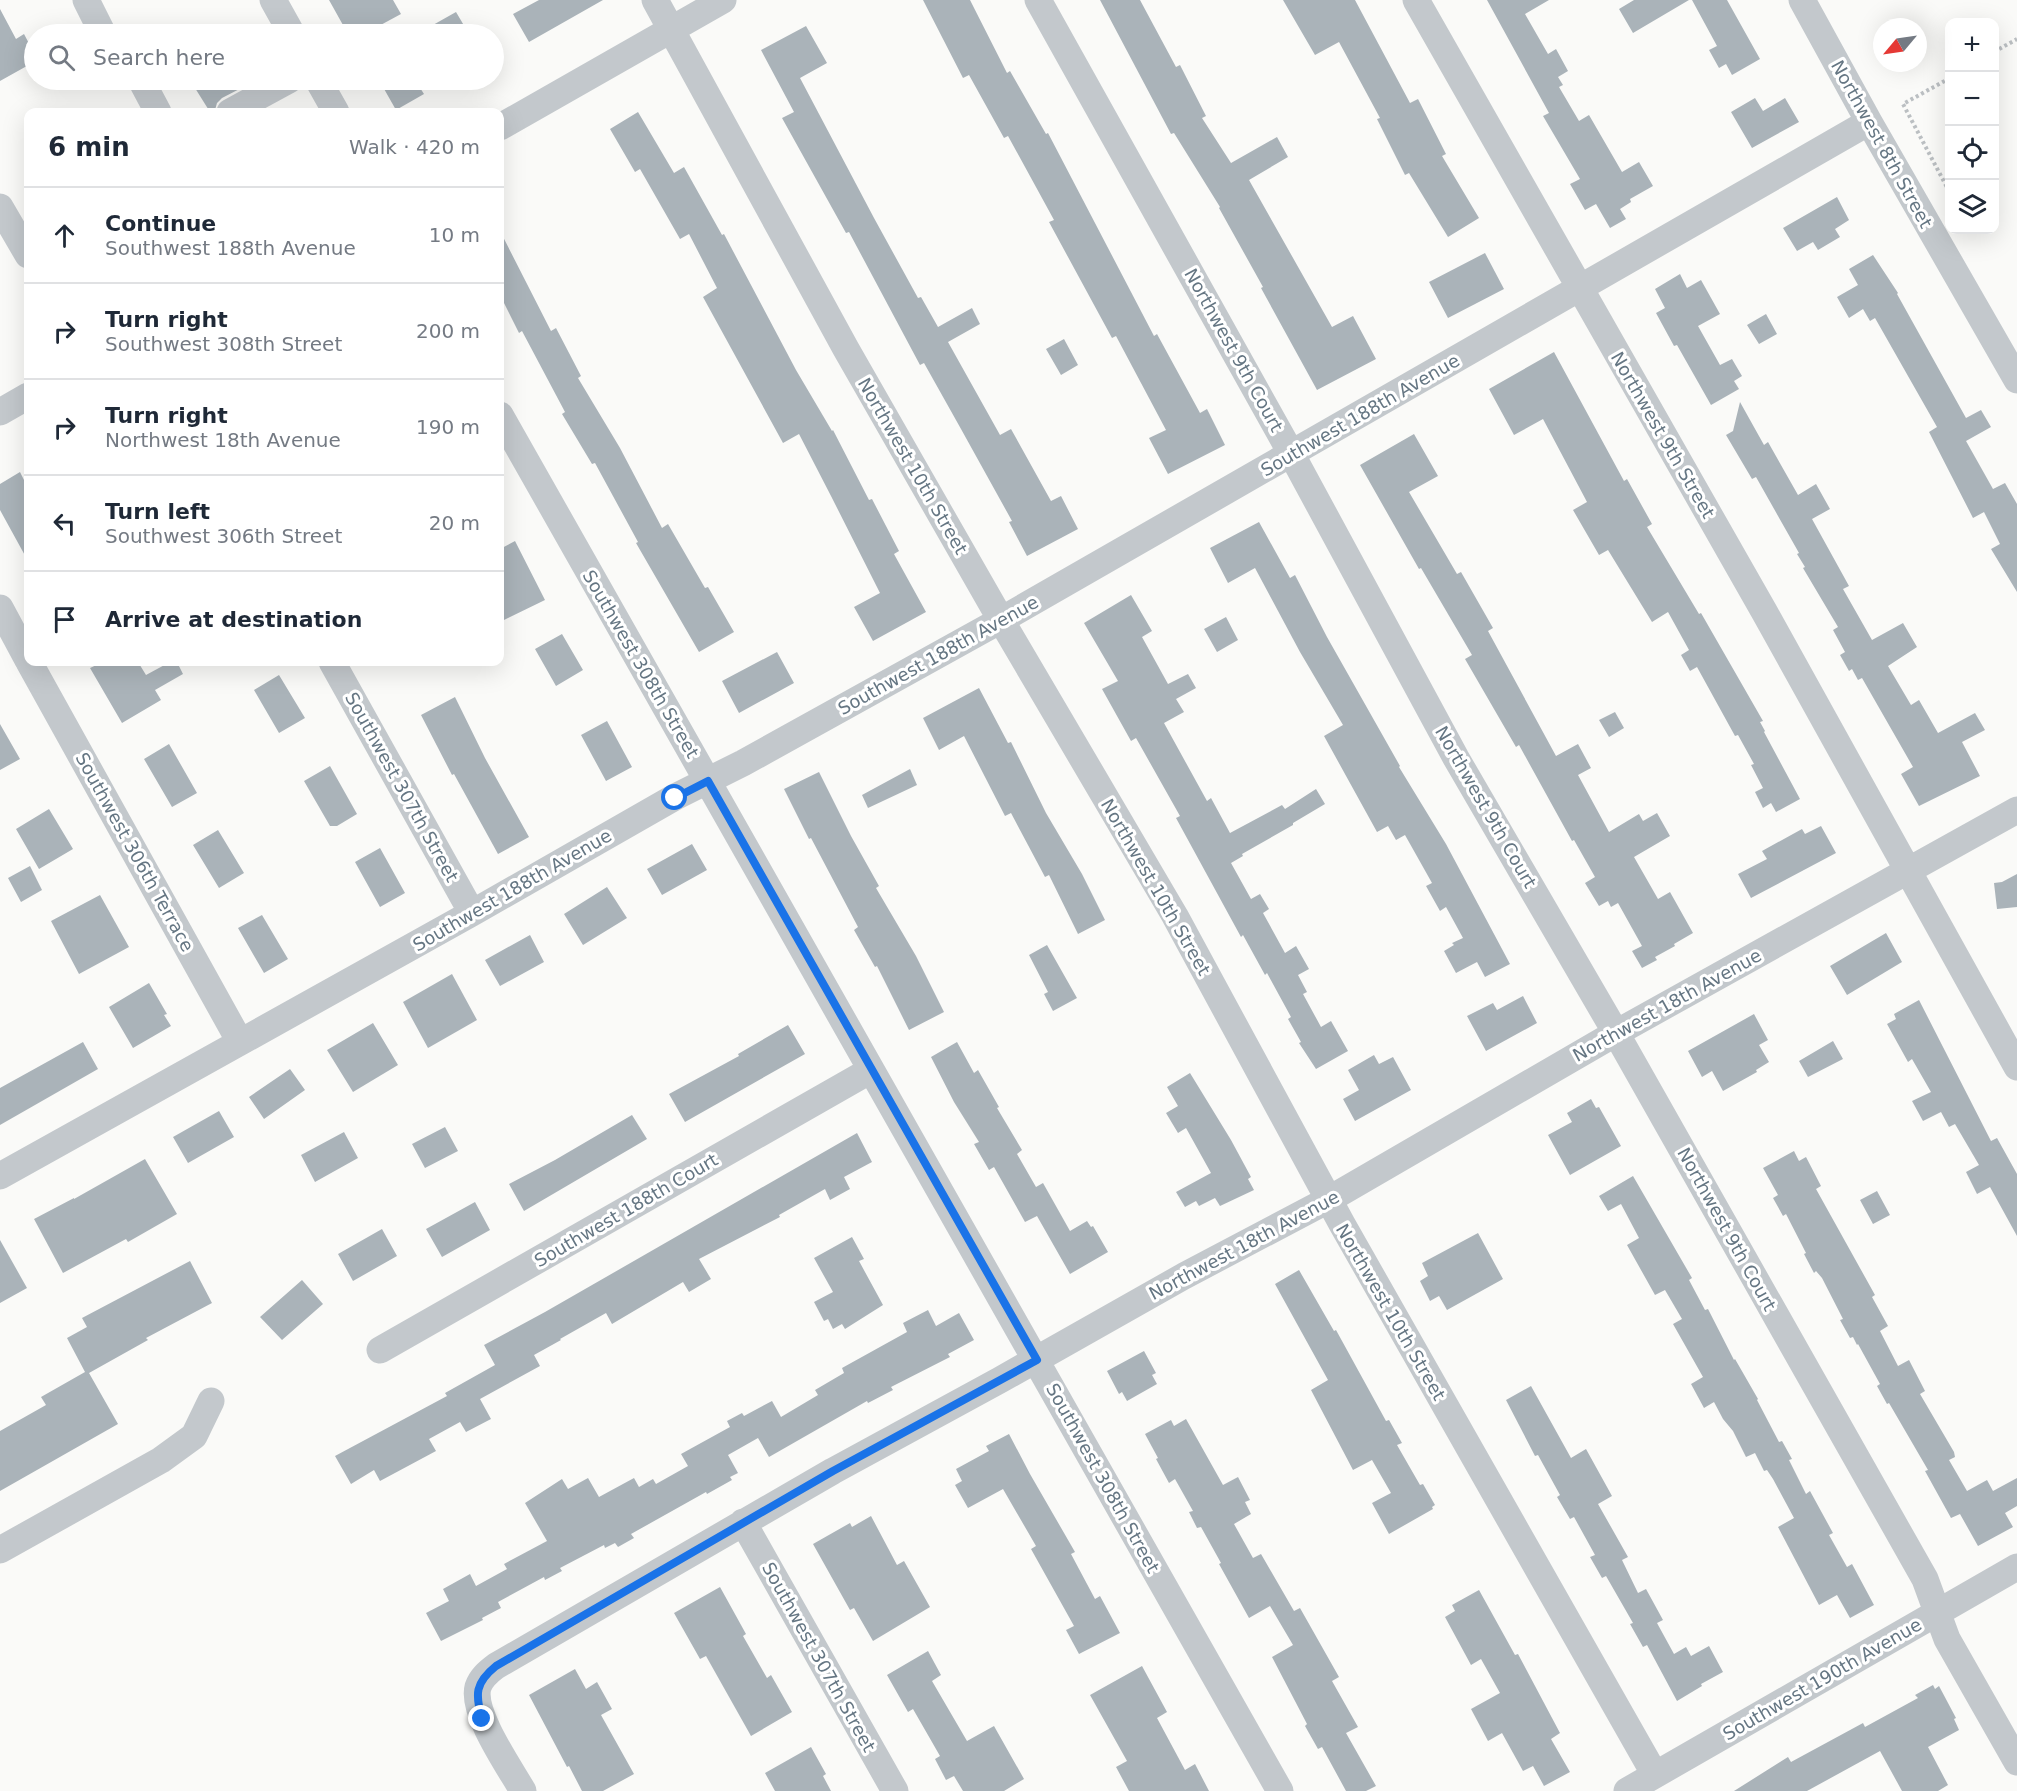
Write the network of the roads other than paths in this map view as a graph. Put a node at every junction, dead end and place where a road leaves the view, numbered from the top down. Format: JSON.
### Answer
{"nodes":[{"id":1,"x":86,"y":0,"type":"edge"},
{"id":2,"x":273,"y":0,"type":"edge"},
{"id":3,"x":655,"y":0,"type":"edge"},
{"id":4,"x":723,"y":0,"type":"edge"},
{"id":5,"x":1038,"y":0,"type":"edge"},
{"id":6,"x":1416,"y":0,"type":"edge"},
{"id":7,"x":1802,"y":0,"type":"edge"},
{"id":8,"x":98,"y":24,"type":"edge"},
{"id":9,"x":286,"y":24,"type":"edge"},
{"id":10,"x":672,"y":29,"type":"junction"},
{"id":11,"x":146,"y":90,"type":"edge"},
{"id":12,"x":271,"y":90,"type":"edge"},
{"id":13,"x":324,"y":90,"type":"edge"},
{"id":14,"x":156,"y":108,"type":"edge"},
{"id":15,"x":237,"y":108,"type":"edge"},
{"id":16,"x":334,"y":108,"type":"edge"},
{"id":17,"x":1869,"y":122,"type":"junction"},
{"id":18,"x":504,"y":125,"type":"edge"},
{"id":19,"x":0,"y":207,"type":"edge"},
{"id":20,"x":18,"y":239,"type":"edge"},
{"id":21,"x":1580,"y":289,"type":"junction"},
{"id":22,"x":2017,"y":380,"type":"edge"},
{"id":23,"x":24,"y":398,"type":"edge"},
{"id":24,"x":0,"y":412,"type":"edge"},
{"id":25,"x":504,"y":422,"type":"edge"},
{"id":26,"x":1292,"y":455,"type":"junction"},
{"id":27,"x":0,"y":608,"type":"edge"},
{"id":28,"x":1001,"y":620,"type":"junction"},
{"id":29,"x":24,"y":652,"type":"edge"},
{"id":30,"x":32,"y":666,"type":"edge"},
{"id":31,"x":334,"y":666,"type":"edge"},
{"id":32,"x":708,"y":781,"type":"junction"},
{"id":33,"x":2017,"y":810,"type":"edge"},
{"id":34,"x":1908,"y":870,"type":"junction"},
{"id":35,"x":472,"y":914,"type":"junction"},
{"id":36,"x":1616,"y":1033,"type":"junction"},
{"id":37,"x":240,"y":1042,"type":"junction"},
{"id":38,"x":2017,"y":1066,"type":"edge"},
{"id":39,"x":871,"y":1070,"type":"junction"},
{"id":40,"x":0,"y":1176,"type":"edge"},
{"id":41,"x":1328,"y":1200,"type":"junction"},
{"id":42,"x":380,"y":1350,"type":"dead end"},
{"id":43,"x":1037,"y":1360,"type":"junction"},
{"id":44,"x":212,"y":1401,"type":"dead end"},
{"id":45,"x":743,"y":1522,"type":"junction"},
{"id":46,"x":0,"y":1550,"type":"edge"},
{"id":47,"x":2017,"y":1567,"type":"edge"},
{"id":48,"x":1938,"y":1612,"type":"junction"},
{"id":49,"x":2017,"y":1762,"type":"edge"},
{"id":50,"x":1655,"y":1775,"type":"junction"},
{"id":51,"x":523,"y":1791,"type":"edge"},
{"id":52,"x":895,"y":1791,"type":"edge"},
{"id":53,"x":1280,"y":1791,"type":"edge"},
{"id":54,"x":1627,"y":1791,"type":"edge"}],
"edges":[{"from":1,"to":8,"type":"street"},
{"from":2,"to":9,"type":"street"},
{"from":3,"to":10,"type":"street","name":"Northwest 10th Street"},
{"from":4,"to":10,"type":"street"},
{"from":5,"to":26,"type":"street","name":"Northwest 9th Court"},
{"from":6,"to":21,"type":"street","name":"Northwest 9th Street"},
{"from":7,"to":17,"type":"street","name":"Northwest 8th Street"},
{"from":10,"to":18,"type":"street"},
{"from":10,"to":28,"type":"street","name":"Northwest 10th Street"},
{"from":11,"to":14,"type":"street"},
{"from":12,"to":15,"type":"street"},
{"from":13,"to":16,"type":"street"},
{"from":17,"to":21,"type":"street","name":"Southwest 188th Avenue"},
{"from":17,"to":22,"type":"street","name":"Northwest 8th Street"},
{"from":19,"to":20,"type":"street"},
{"from":21,"to":26,"type":"street","name":"Southwest 188th Avenue"},
{"from":21,"to":34,"type":"street","name":"Northwest 9th Street"},
{"from":23,"to":24,"type":"street"},
{"from":25,"to":32,"type":"street","name":"Southwest 308th Street"},
{"from":26,"to":28,"type":"street","name":"Southwest 188th Avenue"},
{"from":26,"to":36,"type":"street","name":"Northwest 9th Court"},
{"from":27,"to":29,"type":"street","name":"Southwest 306th Terrace"},
{"from":28,"to":32,"type":"street","name":"Southwest 188th Avenue"},
{"from":28,"to":41,"type":"street","name":"Northwest 10th Street"},
{"from":30,"to":37,"type":"street","name":"Southwest 306th Terrace"},
{"from":31,"to":35,"type":"street","name":"Southwest 307th Street"},
{"from":32,"to":35,"type":"street","name":"Southwest 188th Avenue"},
{"from":32,"to":39,"type":"street","name":"Southwest 308th Street"},
{"from":33,"to":34,"type":"street","name":"Northwest 18th Avenue"},
{"from":34,"to":36,"type":"street","name":"Northwest 18th Avenue"},
{"from":34,"to":38,"type":"street","name":"Northwest 9th Street"},
{"from":35,"to":37,"type":"street","name":"Southwest 188th Avenue"},
{"from":36,"to":41,"type":"street","name":"Northwest 18th Avenue"},
{"from":36,"to":48,"type":"street","name":"Northwest 9th Court"},
{"from":37,"to":40,"type":"street","name":"Southwest 188th Avenue"},
{"from":39,"to":42,"type":"street","name":"Southwest 188th Court"},
{"from":39,"to":43,"type":"street","name":"Southwest 308th Street"},
{"from":41,"to":43,"type":"street","name":"Northwest 18th Avenue"},
{"from":41,"to":50,"type":"street","name":"Northwest 10th Street"},
{"from":43,"to":45,"type":"street","name":"Northwest 18th Avenue"},
{"from":43,"to":53,"type":"street","name":"Southwest 308th Street"},
{"from":44,"to":46,"type":"street"},
{"from":45,"to":51,"type":"street","name":"Northwest 18th Avenue"},
{"from":45,"to":52,"type":"street","name":"Southwest 307th Street"},
{"from":47,"to":48,"type":"street","name":"Southwest 190th Avenue"},
{"from":48,"to":49,"type":"street","name":"Northwest 9th Court"},
{"from":48,"to":50,"type":"street","name":"Southwest 190th Avenue"},
{"from":50,"to":54,"type":"street","name":"Southwest 190th Avenue"}]}
